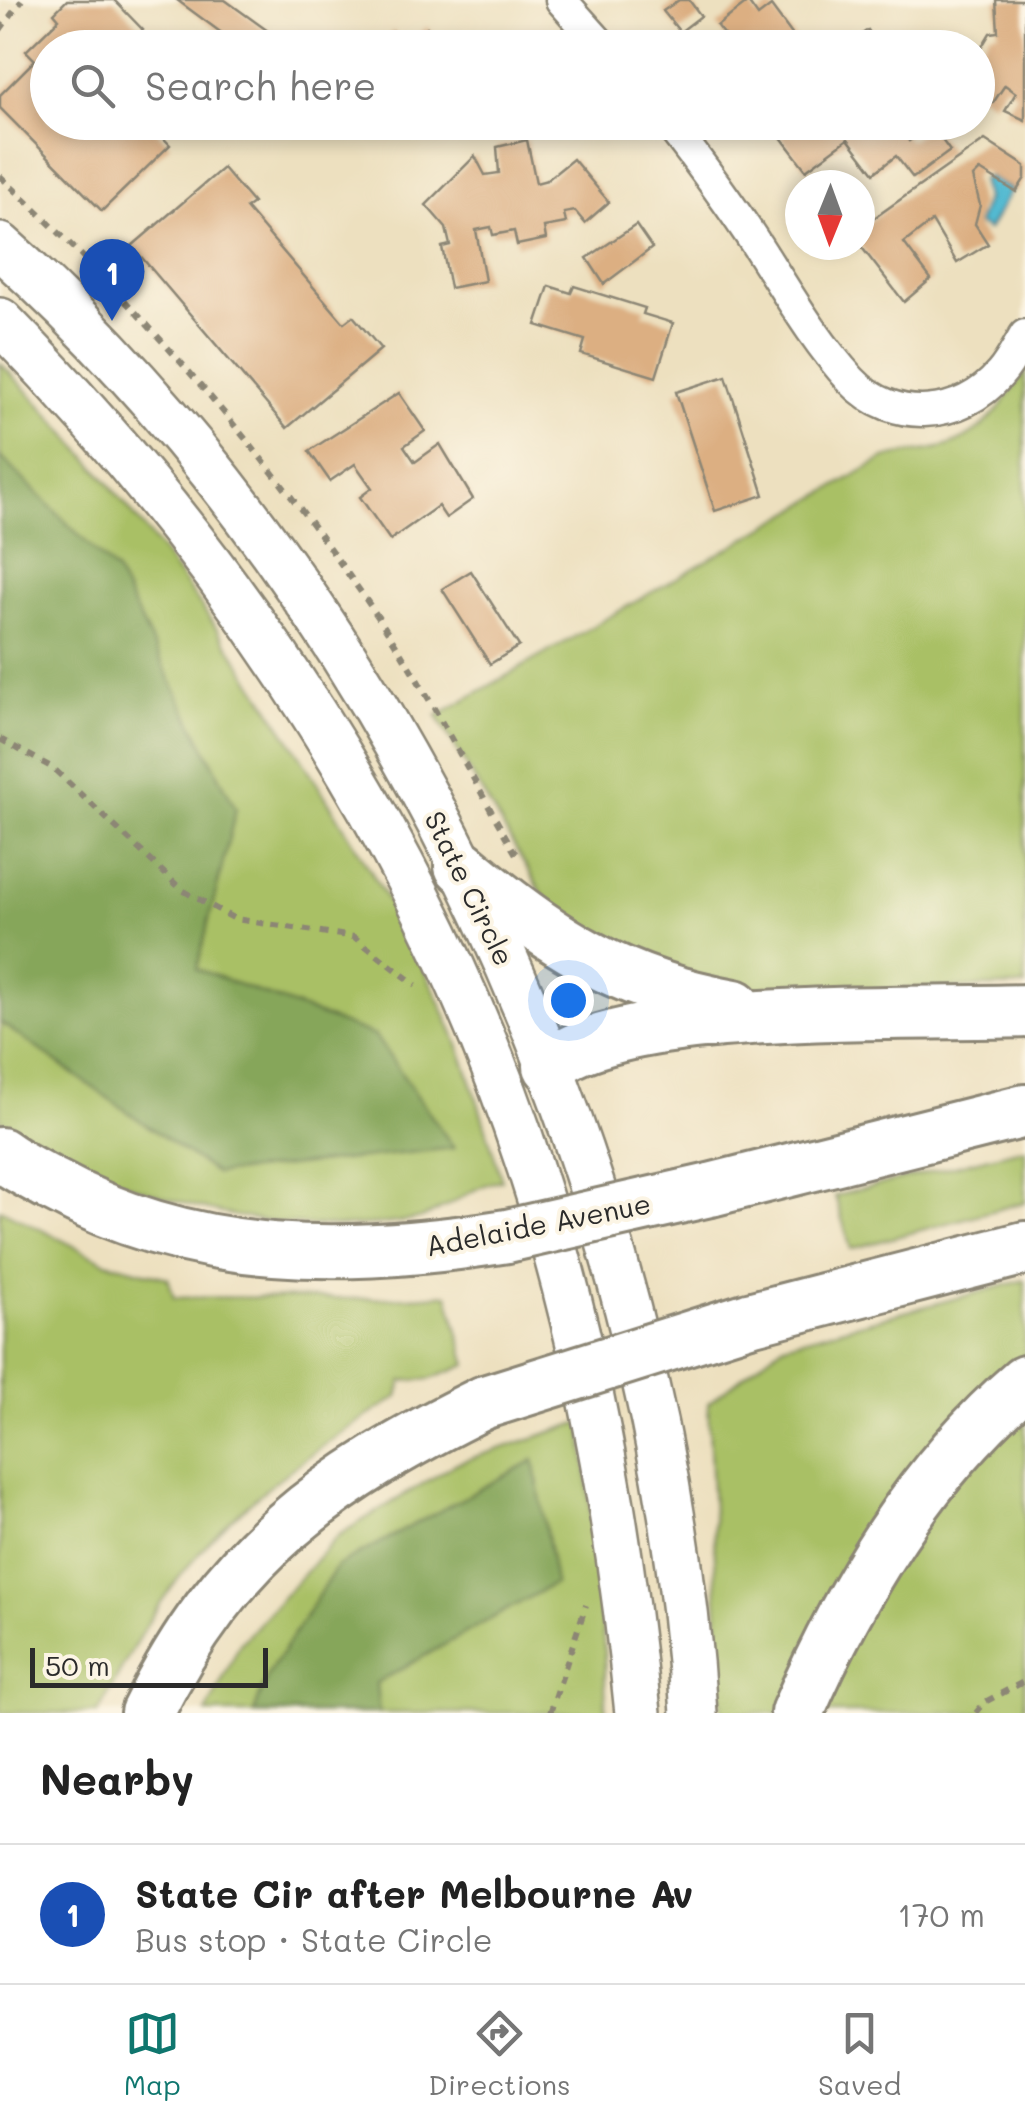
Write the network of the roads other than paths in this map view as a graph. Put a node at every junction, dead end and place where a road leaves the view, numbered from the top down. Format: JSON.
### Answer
{"nodes":[{"id":1,"x":561,"y":0,"type":"edge"},
{"id":2,"x":588,"y":30,"type":"edge"},
{"id":3,"x":682,"y":140,"type":"edge"},
{"id":4,"x":0,"y":246,"type":"edge"},
{"id":5,"x":0,"y":321,"type":"edge"},
{"id":6,"x":1025,"y":335,"type":"edge"},
{"id":7,"x":462,"y":866,"type":"junction"},
{"id":8,"x":1025,"y":1011,"type":"edge"},
{"id":9,"x":786,"y":1015,"type":"junction"},
{"id":10,"x":550,"y":1066,"type":"junction"},
{"id":11,"x":1025,"y":1111,"type":"edge"},
{"id":12,"x":0,"y":1154,"type":"edge"},
{"id":13,"x":530,"y":1168,"type":"junction"},
{"id":14,"x":1025,"y":1248,"type":"edge"},
{"id":15,"x":1025,"y":1382,"type":"edge"},
{"id":16,"x":146,"y":1713,"type":"edge"},
{"id":17,"x":638,"y":1713,"type":"edge"},
{"id":18,"x":694,"y":1713,"type":"edge"},
{"id":19,"x":797,"y":1713,"type":"edge"}],
"edges":[{"from":1,"to":2,"type":"street"},
{"from":3,"to":6,"type":"street"},
{"from":4,"to":7,"type":"main road","name":"State Circle"},
{"from":5,"to":13,"type":"main road","name":"State Circle"},
{"from":7,"to":9,"type":"highway"},
{"from":7,"to":10,"type":"main road","name":"State Circle"},
{"from":8,"to":9,"type":"highway"},
{"from":9,"to":10,"type":"highway"},
{"from":10,"to":13,"type":"main road"},
{"from":10,"to":18,"type":"main road","name":"State Circle"},
{"from":11,"to":12,"type":"highway","name":"Adelaide Avenue","bridge":true},
{"from":13,"to":17,"type":"main road","name":"State Circle"},
{"from":14,"to":16,"type":"highway","bridge":true},
{"from":15,"to":19,"type":"highway"}]}
